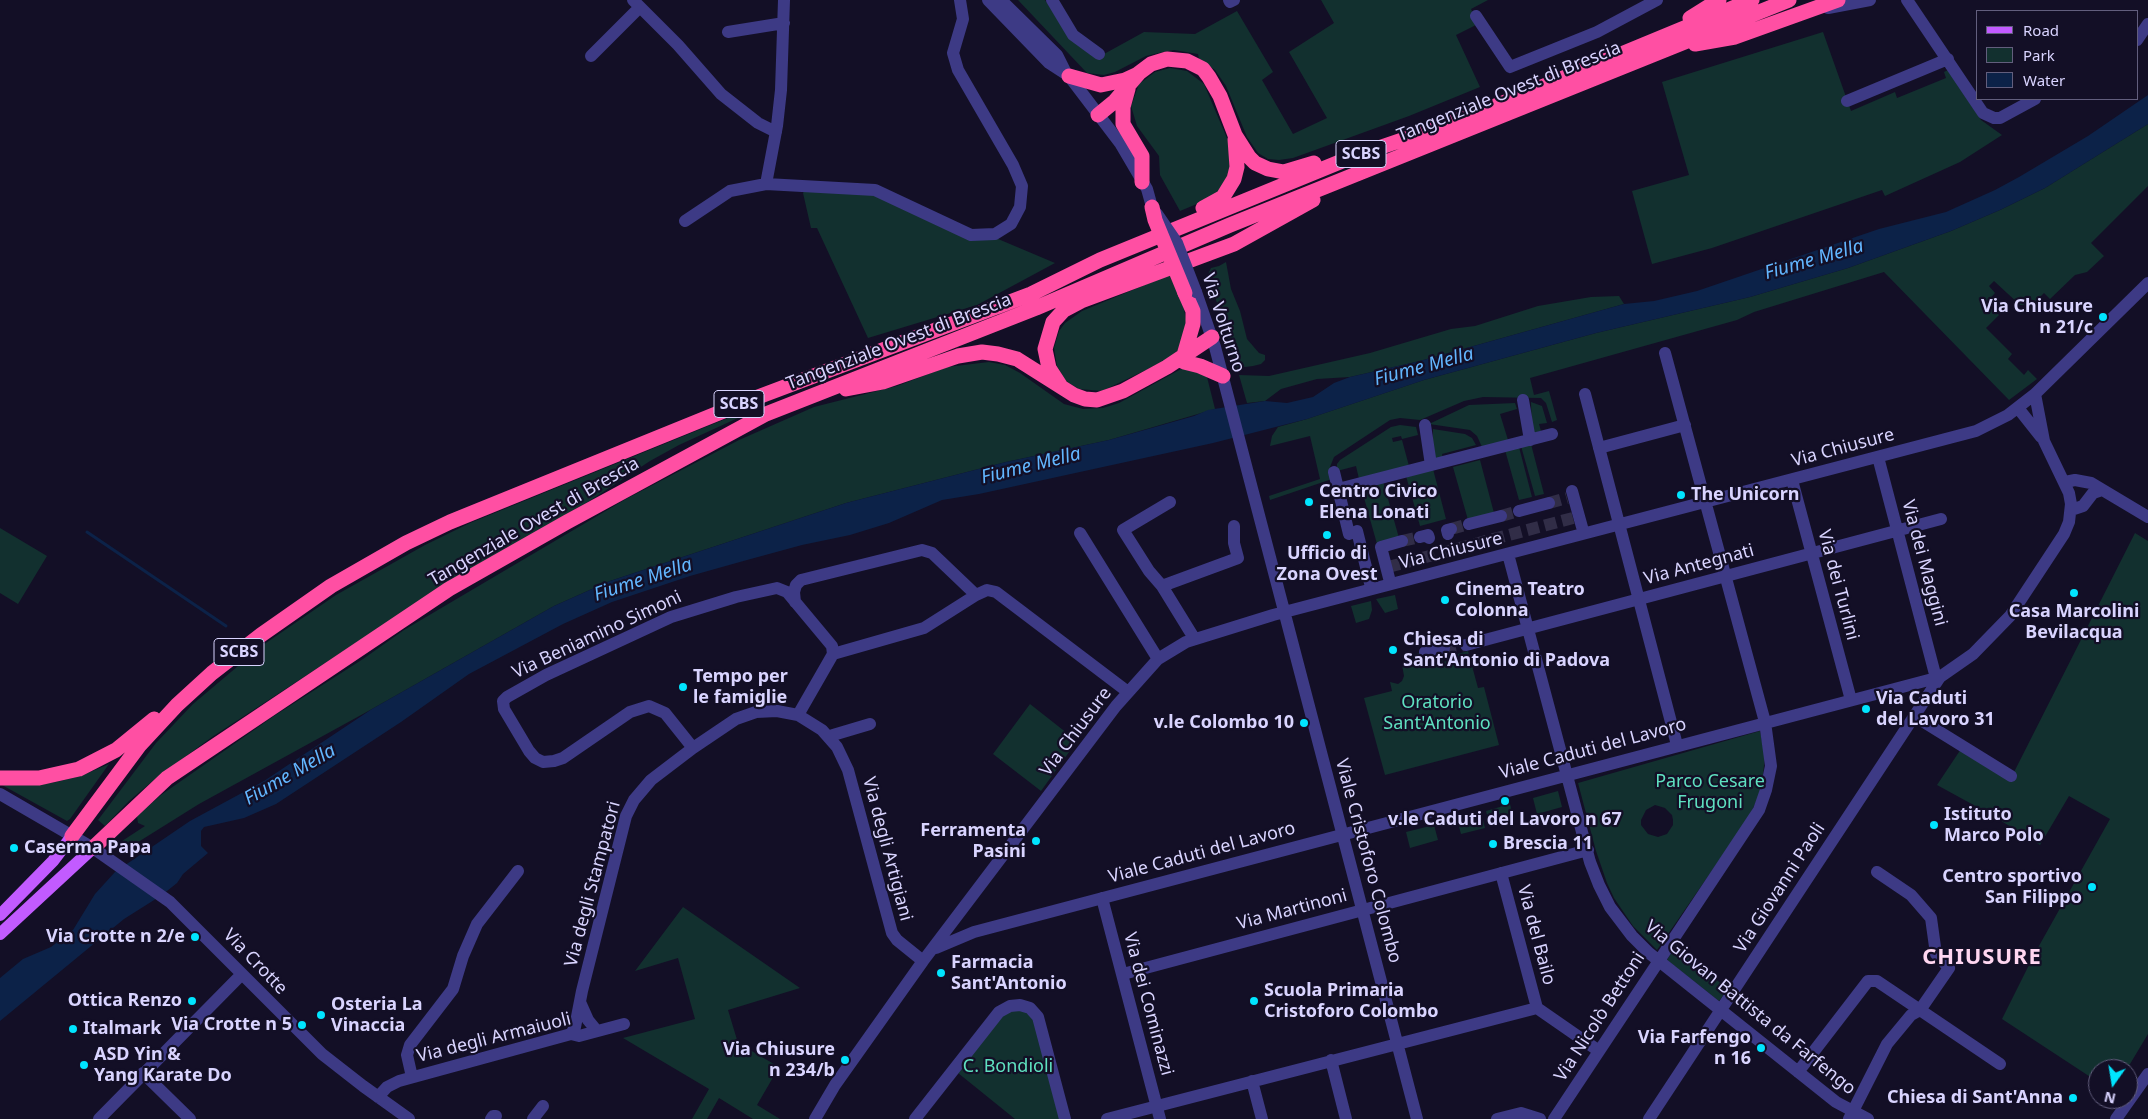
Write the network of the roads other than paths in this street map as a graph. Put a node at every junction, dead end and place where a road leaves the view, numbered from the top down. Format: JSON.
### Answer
{"nodes":[{"id":1,"x":784,"y":0,"type":"edge"},
{"id":2,"x":960,"y":0,"type":"edge"},
{"id":3,"x":988,"y":0,"type":"edge"},
{"id":4,"x":1001,"y":0,"type":"edge"},
{"id":5,"x":1052,"y":0,"type":"edge"},
{"id":6,"x":1658,"y":0,"type":"edge"},
{"id":7,"x":1719,"y":0,"type":"edge"},
{"id":8,"x":1752,"y":0,"type":"edge"},
{"id":9,"x":1788,"y":0,"type":"edge"},
{"id":10,"x":1838,"y":0,"type":"edge"},
{"id":11,"x":1870,"y":0,"type":"edge"},
{"id":12,"x":1908,"y":0,"type":"edge"},
{"id":13,"x":636,"y":3,"type":"edge"},
{"id":14,"x":1803,"y":13,"type":"junction"},
{"id":15,"x":1476,"y":16,"type":"dead end"},
{"id":16,"x":784,"y":23,"type":"junction"},
{"id":17,"x":2148,"y":24,"type":"edge"},
{"id":18,"x":728,"y":32,"type":"dead end"},
{"id":19,"x":2138,"y":39,"type":"edge"},
{"id":20,"x":1663,"y":44,"type":"junction"},
{"id":21,"x":1099,"y":54,"type":"dead end"},
{"id":22,"x":590,"y":56,"type":"dead end"},
{"id":23,"x":1948,"y":59,"type":"junction"},
{"id":24,"x":1068,"y":75,"type":"junction"},
{"id":25,"x":1126,"y":83,"type":"junction"},
{"id":26,"x":2033,"y":100,"type":"edge"},
{"id":27,"x":1847,"y":101,"type":"dead end"},
{"id":28,"x":1096,"y":111,"type":"junction"},
{"id":29,"x":1440,"y":127,"type":"junction"},
{"id":30,"x":776,"y":132,"type":"junction"},
{"id":31,"x":1235,"y":135,"type":"junction"},
{"id":32,"x":1350,"y":177,"type":"junction"},
{"id":33,"x":1142,"y":182,"type":"junction"},
{"id":34,"x":766,"y":184,"type":"junction"},
{"id":35,"x":1152,"y":207,"type":"joint"},
{"id":36,"x":685,"y":221,"type":"dead end"},
{"id":37,"x":2148,"y":283,"type":"edge"},
{"id":38,"x":1191,"y":292,"type":"junction"},
{"id":39,"x":1031,"y":294,"type":"junction"},
{"id":40,"x":1213,"y":342,"type":"junction"},
{"id":41,"x":1665,"y":353,"type":"dead end"},
{"id":42,"x":1184,"y":358,"type":"junction"},
{"id":43,"x":1223,"y":378,"type":"junction"},
{"id":44,"x":1062,"y":388,"type":"junction"},
{"id":45,"x":813,"y":394,"type":"junction"},
{"id":46,"x":1585,"y":394,"type":"dead end"},
{"id":47,"x":2035,"y":394,"type":"junction"},
{"id":48,"x":1523,"y":400,"type":"dead end"},
{"id":49,"x":2018,"y":408,"type":"junction"},
{"id":50,"x":1425,"y":425,"type":"dead end"},
{"id":51,"x":1685,"y":425,"type":"junction"},
{"id":52,"x":1552,"y":434,"type":"dead end"},
{"id":53,"x":1530,"y":440,"type":"junction"},
{"id":54,"x":2044,"y":441,"type":"junction"},
{"id":55,"x":1599,"y":448,"type":"junction"},
{"id":56,"x":1878,"y":457,"type":"junction"},
{"id":57,"x":1430,"y":465,"type":"junction"},
{"id":58,"x":1334,"y":472,"type":"dead end"},
{"id":59,"x":1792,"y":480,"type":"junction"},
{"id":60,"x":2065,"y":482,"type":"junction"},
{"id":61,"x":1338,"y":489,"type":"junction"},
{"id":62,"x":2102,"y":490,"type":"junction"},
{"id":63,"x":1571,"y":495,"type":"dead end"},
{"id":64,"x":1170,"y":502,"type":"dead end"},
{"id":65,"x":1706,"y":502,"type":"junction"},
{"id":66,"x":1550,"y":503,"type":"tunnel mouth"},
{"id":67,"x":2071,"y":510,"type":"junction"},
{"id":68,"x":1519,"y":511,"type":"tunnel mouth"},
{"id":69,"x":1501,"y":516,"type":"tunnel mouth"},
{"id":70,"x":2148,"y":517,"type":"edge"},
{"id":71,"x":1941,"y":519,"type":"dead end"},
{"id":72,"x":1578,"y":521,"type":"dead end"},
{"id":73,"x":1469,"y":524,"type":"tunnel mouth"},
{"id":74,"x":1620,"y":525,"type":"junction"},
{"id":75,"x":1234,"y":526,"type":"dead end"},
{"id":76,"x":1898,"y":531,"type":"junction"},
{"id":77,"x":1080,"y":533,"type":"dead end"},
{"id":78,"x":1402,"y":541,"type":"tunnel mouth"},
{"id":79,"x":1812,"y":553,"type":"junction"},
{"id":80,"x":1508,"y":554,"type":"junction"},
{"id":81,"x":1388,"y":571,"type":"dead end"},
{"id":82,"x":1725,"y":576,"type":"junction"},
{"id":83,"x":1370,"y":583,"type":"dead end"},
{"id":84,"x":1162,"y":586,"type":"junction"},
{"id":85,"x":976,"y":594,"type":"junction"},
{"id":86,"x":1638,"y":599,"type":"junction"},
{"id":87,"x":795,"y":602,"type":"junction"},
{"id":88,"x":1284,"y":613,"type":"junction"},
{"id":89,"x":1527,"y":629,"type":"junction"},
{"id":90,"x":1194,"y":638,"type":"junction"},
{"id":91,"x":1466,"y":645,"type":"tunnel mouth"},
{"id":92,"x":1444,"y":648,"type":"tunnel mouth"},
{"id":93,"x":1425,"y":652,"type":"dead end"},
{"id":94,"x":833,"y":654,"type":"junction"},
{"id":95,"x":1158,"y":659,"type":"junction"},
{"id":96,"x":1938,"y":677,"type":"junction"},
{"id":97,"x":1128,"y":692,"type":"junction"},
{"id":98,"x":1851,"y":700,"type":"junction"},
{"id":99,"x":176,"y":705,"type":"junction"},
{"id":100,"x":798,"y":715,"type":"junction"},
{"id":101,"x":1914,"y":716,"type":"junction"},
{"id":102,"x":1765,"y":722,"type":"junction"},
{"id":103,"x":870,"y":724,"type":"dead end"},
{"id":104,"x":830,"y":738,"type":"junction"},
{"id":105,"x":1677,"y":745,"type":"junction"},
{"id":106,"x":693,"y":748,"type":"junction"},
{"id":107,"x":1567,"y":775,"type":"junction"},
{"id":108,"x":2012,"y":776,"type":"dead end"},
{"id":109,"x":0,"y":778,"type":"edge"},
{"id":110,"x":0,"y":794,"type":"edge"},
{"id":111,"x":1343,"y":834,"type":"junction"},
{"id":112,"x":72,"y":836,"type":"junction"},
{"id":113,"x":93,"y":848,"type":"junction"},
{"id":114,"x":1588,"y":850,"type":"junction"},
{"id":115,"x":518,"y":871,"type":"dead end"},
{"id":116,"x":1501,"y":872,"type":"junction"},
{"id":117,"x":1877,"y":872,"type":"dead end"},
{"id":118,"x":1102,"y":898,"type":"junction"},
{"id":119,"x":1363,"y":909,"type":"junction"},
{"id":120,"x":0,"y":915,"type":"edge"},
{"id":121,"x":948,"y":930,"type":"junction"},
{"id":122,"x":974,"y":932,"type":"junction"},
{"id":123,"x":0,"y":934,"type":"edge"},
{"id":124,"x":927,"y":956,"type":"junction"},
{"id":125,"x":1659,"y":960,"type":"junction"},
{"id":126,"x":242,"y":974,"type":"junction"},
{"id":127,"x":1123,"y":974,"type":"junction"},
{"id":128,"x":580,"y":1002,"type":"junction"},
{"id":129,"x":1537,"y":1008,"type":"junction"},
{"id":130,"x":1720,"y":1010,"type":"junction"},
{"id":131,"x":1920,"y":1010,"type":"junction"},
{"id":132,"x":624,"y":1024,"type":"dead end"},
{"id":133,"x":597,"y":1031,"type":"junction"},
{"id":134,"x":571,"y":1034,"type":"junction"},
{"id":135,"x":1398,"y":1044,"type":"junction"},
{"id":136,"x":1599,"y":1051,"type":"junction"},
{"id":137,"x":1331,"y":1060,"type":"junction"},
{"id":138,"x":2000,"y":1064,"type":"dead end"},
{"id":139,"x":1798,"y":1072,"type":"junction"},
{"id":140,"x":143,"y":1073,"type":"junction"},
{"id":141,"x":2148,"y":1074,"type":"edge"},
{"id":142,"x":412,"y":1077,"type":"junction"},
{"id":143,"x":1252,"y":1081,"type":"junction"},
{"id":144,"x":378,"y":1097,"type":"junction"},
{"id":145,"x":543,"y":1106,"type":"dead end"},
{"id":146,"x":1156,"y":1106,"type":"junction"},
{"id":147,"x":1851,"y":1115,"type":"edge"},
{"id":148,"x":99,"y":1119,"type":"edge"},
{"id":149,"x":190,"y":1119,"type":"edge"},
{"id":150,"x":409,"y":1119,"type":"edge"},
{"id":151,"x":533,"y":1119,"type":"edge"},
{"id":152,"x":815,"y":1119,"type":"edge"},
{"id":153,"x":916,"y":1119,"type":"edge"},
{"id":154,"x":1065,"y":1119,"type":"edge"},
{"id":155,"x":1107,"y":1119,"type":"edge"},
{"id":156,"x":1160,"y":1119,"type":"edge"},
{"id":157,"x":1262,"y":1119,"type":"edge"},
{"id":158,"x":1346,"y":1119,"type":"edge"},
{"id":159,"x":1417,"y":1119,"type":"edge"},
{"id":160,"x":1498,"y":1119,"type":"edge"},
{"id":161,"x":1540,"y":1119,"type":"edge"},
{"id":162,"x":1554,"y":1119,"type":"edge"},
{"id":163,"x":1649,"y":1119,"type":"edge"},
{"id":164,"x":1868,"y":1119,"type":"edge"},
{"id":165,"x":2116,"y":1119,"type":"edge"}],
"edges":[{"from":1,"to":16,"type":"street"},
{"from":2,"to":34,"type":"street"},
{"from":3,"to":24,"type":"street"},
{"from":4,"to":24,"type":"street"},
{"from":5,"to":21,"type":"street"},
{"from":6,"to":15,"type":"street"},
{"from":7,"to":20,"type":"highway"},
{"from":8,"to":20,"type":"highway","name":"Tangenziale Ovest di Brescia","number":"SCBS"},
{"from":9,"to":20,"type":"highway","name":"Tangenziale Ovest di Brescia","number":"SCBS"},
{"from":10,"to":14,"type":"highway"},
{"from":11,"to":14,"type":"street"},
{"from":12,"to":23,"type":"street"},
{"from":13,"to":22,"type":"street"},
{"from":13,"to":30,"type":"street"},
{"from":14,"to":20,"type":"highway"},
{"from":16,"to":18,"type":"street"},
{"from":16,"to":30,"type":"street"},
{"from":17,"to":19,"type":"street"},
{"from":20,"to":29,"type":"highway","name":"Tangenziale Ovest di Brescia","number":"SCBS"},
{"from":20,"to":32,"type":"highway","name":"Tangenziale Ovest di Brescia","number":"SCBS"},
{"from":23,"to":26,"type":"street"},
{"from":23,"to":27,"type":"street"},
{"from":24,"to":25,"type":"highway"},
{"from":24,"to":28,"type":"street"},
{"from":25,"to":28,"type":"highway"},
{"from":25,"to":31,"type":"highway"},
{"from":25,"to":33,"type":"highway"},
{"from":28,"to":33,"type":"street"},
{"from":29,"to":31,"type":"highway"},
{"from":29,"to":39,"type":"highway","name":"Tangenziale Ovest di Brescia","number":"SCBS"},
{"from":30,"to":34,"type":"street"},
{"from":31,"to":39,"type":"highway"},
{"from":32,"to":44,"type":"highway"},
{"from":32,"to":45,"type":"highway","name":"Tangenziale Ovest di Brescia","number":"SCBS"},
{"from":33,"to":35,"type":"street"},
{"from":34,"to":36,"type":"street"},
{"from":35,"to":38,"type":"highway","bridge":true},
{"from":37,"to":47,"type":"street","name":"Via Chiusure"},
{"from":38,"to":40,"type":"street","name":"Via Volturno"},
{"from":38,"to":42,"type":"highway"},
{"from":39,"to":99,"type":"highway","name":"Tangenziale Ovest di Brescia","number":"SCBS"},
{"from":40,"to":42,"type":"highway"},
{"from":40,"to":43,"type":"street","name":"Via Volturno"},
{"from":41,"to":51,"type":"street","name":"Via Nicolò Bettoni"},
{"from":42,"to":43,"type":"highway"},
{"from":42,"to":44,"type":"highway"},
{"from":43,"to":88,"type":"street","name":"Via Volturno"},
{"from":44,"to":45,"type":"highway"},
{"from":45,"to":113,"type":"highway","name":"Tangenziale Ovest di Brescia","number":"SCBS"},
{"from":46,"to":55,"type":"street"},
{"from":47,"to":49,"type":"street","name":"Via Chiusure"},
{"from":47,"to":54,"type":"street","name":"Viale Caduti del Lavoro"},
{"from":48,"to":53,"type":"street"},
{"from":49,"to":54,"type":"street","name":"Viale Caduti del Lavoro"},
{"from":49,"to":56,"type":"street","name":"Via Chiusure"},
{"from":50,"to":57,"type":"street"},
{"from":51,"to":55,"type":"street"},
{"from":51,"to":65,"type":"street","name":"Via Nicolò Bettoni"},
{"from":52,"to":53,"type":"street"},
{"from":53,"to":57,"type":"street"},
{"from":54,"to":60,"type":"street","name":"Viale Caduti del Lavoro"},
{"from":55,"to":74,"type":"street"},
{"from":56,"to":59,"type":"street","name":"Via Chiusure"},
{"from":56,"to":76,"type":"street","name":"Via dei Maggini"},
{"from":57,"to":61,"type":"street"},
{"from":58,"to":61,"type":"street"},
{"from":59,"to":65,"type":"street","name":"Via Chiusure"},
{"from":59,"to":79,"type":"street","name":"Via dei Turlini"},
{"from":60,"to":62,"type":"street"},
{"from":60,"to":67,"type":"street","name":"Viale Caduti del Lavoro"},
{"from":61,"to":83,"type":"street"},
{"from":62,"to":67,"type":"street"},
{"from":62,"to":70,"type":"street"},
{"from":63,"to":72,"type":"street"},
{"from":64,"to":84,"type":"street"},
{"from":65,"to":74,"type":"street","name":"Via Chiusure"},
{"from":65,"to":82,"type":"street","name":"Via Nicolò Bettoni"},
{"from":66,"to":68,"type":"street"},
{"from":67,"to":96,"type":"street","name":"Viale Caduti del Lavoro"},
{"from":69,"to":73,"type":"street"},
{"from":71,"to":76,"type":"street","name":"Via Antegnati"},
{"from":74,"to":80,"type":"street","name":"Via Chiusure"},
{"from":74,"to":86,"type":"street"},
{"from":75,"to":84,"type":"street"},
{"from":76,"to":79,"type":"street","name":"Via Antegnati"},
{"from":76,"to":96,"type":"street","name":"Via dei Maggini"},
{"from":77,"to":95,"type":"street"},
{"from":78,"to":81,"type":"street"},
{"from":79,"to":82,"type":"street","name":"Via Antegnati"},
{"from":79,"to":98,"type":"street","name":"Via dei Turlini"},
{"from":80,"to":88,"type":"street","name":"Via Chiusure"},
{"from":80,"to":89,"type":"street","name":"Via Giovan Battista da Farfengo"},
{"from":82,"to":86,"type":"street","name":"Via Antegnati"},
{"from":82,"to":102,"type":"street","name":"Via Nicolò Bettoni"},
{"from":84,"to":90,"type":"street"},
{"from":85,"to":87,"type":"street"},
{"from":85,"to":94,"type":"street"},
{"from":85,"to":97,"type":"street"},
{"from":86,"to":89,"type":"street","name":"Via Antegnati"},
{"from":86,"to":105,"type":"street"},
{"from":87,"to":94,"type":"street"},
{"from":87,"to":106,"type":"street","name":"Via Beniamino Simoni"},
{"from":88,"to":90,"type":"street","name":"Via Chiusure"},
{"from":88,"to":111,"type":"street","name":"Viale Cristoforo Colombo"},
{"from":89,"to":91,"type":"street","name":"Via Antegnati"},
{"from":89,"to":107,"type":"street","name":"Via Giovan Battista da Farfengo"},
{"from":90,"to":95,"type":"street","name":"Via Chiusure"},
{"from":92,"to":93,"type":"street"},
{"from":94,"to":100,"type":"street"},
{"from":95,"to":97,"type":"street","name":"Via Chiusure"},
{"from":96,"to":98,"type":"street","name":"Viale Caduti del Lavoro"},
{"from":96,"to":101,"type":"street","name":"Via Giovanni Paoli"},
{"from":97,"to":121,"type":"street","name":"Via Chiusure"},
{"from":98,"to":102,"type":"street","name":"Viale Caduti del Lavoro"},
{"from":99,"to":109,"type":"highway"},
{"from":99,"to":112,"type":"highway","name":"Tangenziale Ovest di Brescia","number":"SCBS"},
{"from":100,"to":104,"type":"street","name":"Via degli Artigiani"},
{"from":100,"to":106,"type":"street","name":"Via degli Stampatori"},
{"from":101,"to":108,"type":"street"},
{"from":101,"to":130,"type":"street","name":"Via Giovanni Paoli"},
{"from":102,"to":105,"type":"street","name":"Viale Caduti del Lavoro"},
{"from":102,"to":125,"type":"street","name":"Via Nicolò Bettoni"},
{"from":103,"to":104,"type":"street"},
{"from":104,"to":124,"type":"street","name":"Via degli Artigiani"},
{"from":105,"to":107,"type":"street","name":"Viale Caduti del Lavoro"},
{"from":106,"to":128,"type":"street","name":"Via degli Stampatori"},
{"from":107,"to":111,"type":"street","name":"Viale Caduti del Lavoro"},
{"from":107,"to":114,"type":"street","name":"Via Giovan Battista da Farfengo"},
{"from":110,"to":112,"type":"street","name":"Via Crotte"},
{"from":111,"to":118,"type":"street","name":"Viale Caduti del Lavoro"},
{"from":111,"to":119,"type":"street","name":"Viale Cristoforo Colombo"},
{"from":112,"to":113,"type":"street","name":"Via Crotte"},
{"from":112,"to":120,"type":"main road"},
{"from":113,"to":123,"type":"main road"},
{"from":113,"to":126,"type":"street","name":"Via Crotte"},
{"from":114,"to":116,"type":"street","name":"Via Martinoni"},
{"from":114,"to":125,"type":"street","name":"Via Giovan Battista da Farfengo"},
{"from":115,"to":142,"type":"street"},
{"from":116,"to":119,"type":"street","name":"Via Martinoni"},
{"from":116,"to":129,"type":"street","name":"Via del Bailo"},
{"from":117,"to":131,"type":"street"},
{"from":118,"to":122,"type":"street","name":"Viale Caduti del Lavoro"},
{"from":118,"to":127,"type":"street","name":"Via dei Cominazzi"},
{"from":119,"to":127,"type":"street","name":"Via Martinoni"},
{"from":119,"to":135,"type":"street","name":"Viale Cristoforo Colombo"},
{"from":121,"to":122,"type":"street","name":"Viale Caduti del Lavoro"},
{"from":121,"to":124,"type":"street","name":"Via Chiusure"},
{"from":122,"to":124,"type":"street","name":"Viale Caduti del Lavoro"},
{"from":124,"to":152,"type":"street","name":"Via Chiusure"},
{"from":125,"to":130,"type":"street","name":"Via Giovan Battista da Farfengo"},
{"from":125,"to":136,"type":"street","name":"Via Nicolò Bettoni"},
{"from":126,"to":140,"type":"street"},
{"from":126,"to":144,"type":"street","name":"Via Crotte"},
{"from":127,"to":146,"type":"street","name":"Via dei Cominazzi"},
{"from":128,"to":133,"type":"street"},
{"from":128,"to":134,"type":"street","name":"Via degli Stampatori"},
{"from":129,"to":135,"type":"street"},
{"from":129,"to":136,"type":"street"},
{"from":130,"to":139,"type":"street","name":"Via Giovan Battista da Farfengo"},
{"from":130,"to":163,"type":"street","name":"Via Giovanni Paoli"},
{"from":131,"to":138,"type":"street"},
{"from":131,"to":139,"type":"street"},
{"from":131,"to":147,"type":"street"},
{"from":132,"to":133,"type":"street","name":"Via degli Armaiuoli"},
{"from":133,"to":134,"type":"street","name":"Via degli Armaiuoli"},
{"from":134,"to":142,"type":"street","name":"Via degli Armaiuoli"},
{"from":135,"to":137,"type":"street"},
{"from":135,"to":159,"type":"street","name":"Viale Cristoforo Colombo"},
{"from":136,"to":162,"type":"street","name":"Via Nicolò Bettoni"},
{"from":137,"to":143,"type":"street"},
{"from":137,"to":158,"type":"street"},
{"from":139,"to":147,"type":"street","name":"Via Giovan Battista da Farfengo"},
{"from":140,"to":148,"type":"street"},
{"from":140,"to":149,"type":"street"},
{"from":141,"to":165,"type":"street"},
{"from":142,"to":144,"type":"street","name":"Via degli Armaiuoli"},
{"from":143,"to":146,"type":"street"},
{"from":143,"to":157,"type":"street"},
{"from":144,"to":150,"type":"street","name":"Via Crotte"},
{"from":145,"to":151,"type":"street"},
{"from":146,"to":155,"type":"street"},
{"from":146,"to":156,"type":"street","name":"Via dei Cominazzi"},
{"from":147,"to":164,"type":"street","name":"Via Giovan Battista da Farfengo"},
{"from":153,"to":154,"type":"street"},
{"from":160,"to":161,"type":"street"}]}
